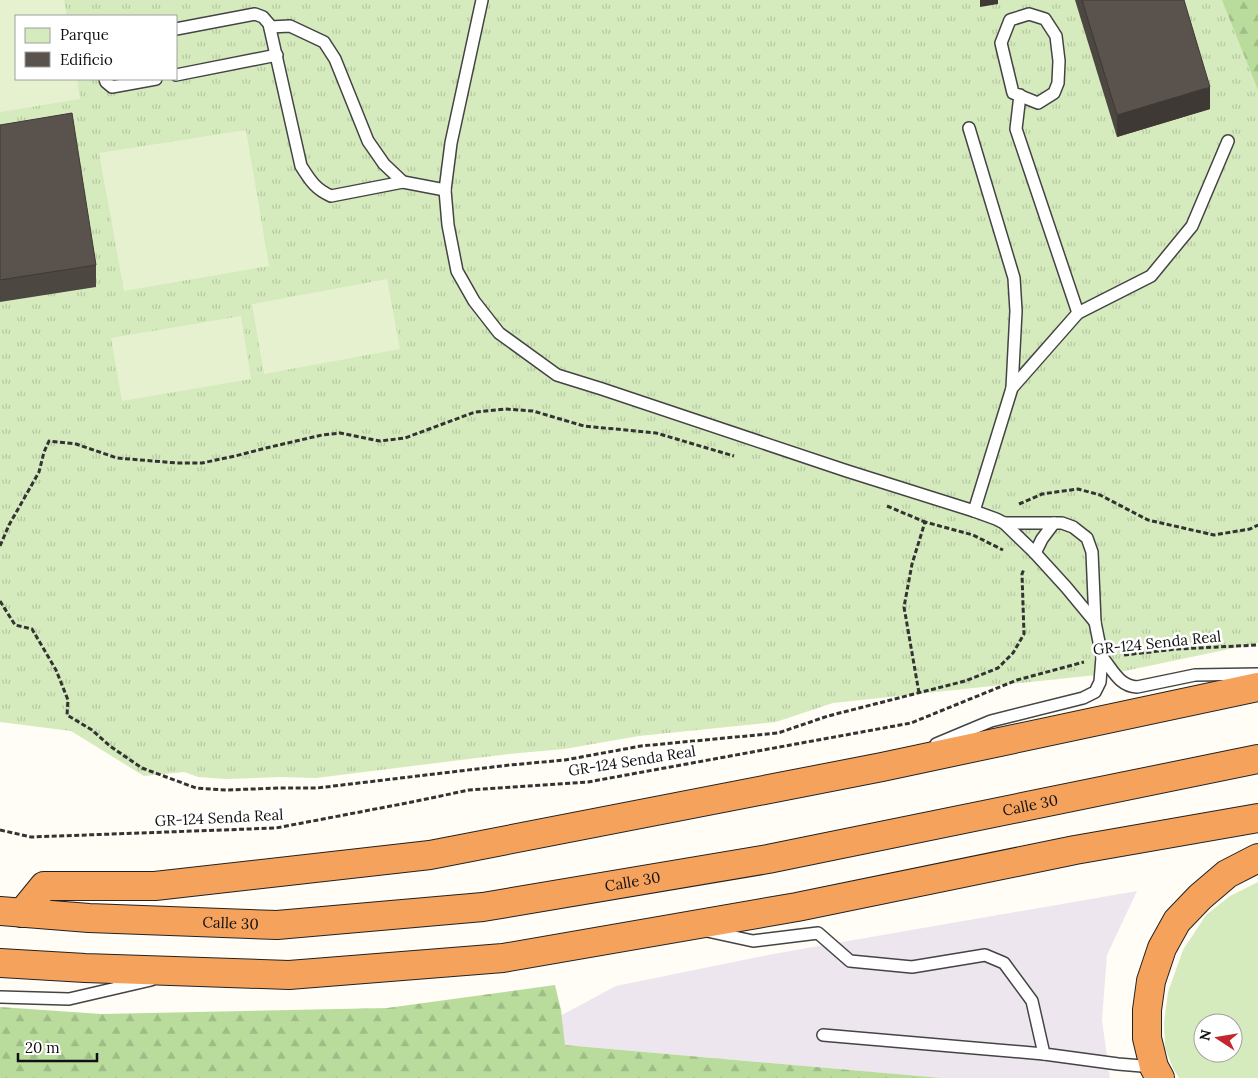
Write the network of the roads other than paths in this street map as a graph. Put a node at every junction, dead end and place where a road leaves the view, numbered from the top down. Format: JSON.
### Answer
{"nodes":[{"id":1,"x":482,"y":0,"type":"edge"},
{"id":2,"x":270,"y":27,"type":"junction"},
{"id":3,"x":178,"y":29,"type":"edge"},
{"id":4,"x":277,"y":55,"type":"junction"},
{"id":5,"x":178,"y":75,"type":"edge"},
{"id":6,"x":105,"y":80,"type":"edge"},
{"id":7,"x":151,"y":80,"type":"edge"},
{"id":8,"x":1020,"y":95,"type":"junction"},
{"id":9,"x":969,"y":128,"type":"dead end"},
{"id":10,"x":1228,"y":141,"type":"dead end"},
{"id":11,"x":403,"y":182,"type":"junction"},
{"id":12,"x":445,"y":190,"type":"junction"},
{"id":13,"x":1078,"y":313,"type":"junction"},
{"id":14,"x":1012,"y":388,"type":"junction"},
{"id":15,"x":974,"y":511,"type":"junction"},
{"id":16,"x":1000,"y":521,"type":"junction"},
{"id":17,"x":1054,"y":523,"type":"junction"},
{"id":18,"x":1035,"y":553,"type":"junction"},
{"id":19,"x":1095,"y":622,"type":"junction"},
{"id":20,"x":1102,"y":658,"type":"junction"},
{"id":21,"x":1258,"y":674,"type":"edge"},
{"id":22,"x":1258,"y":687,"type":"edge"},
{"id":23,"x":1258,"y":759,"type":"edge"},
{"id":24,"x":882,"y":767,"type":"junction"},
{"id":25,"x":1258,"y":818,"type":"edge"},
{"id":26,"x":1258,"y":858,"type":"edge"},
{"id":27,"x":10,"y":909,"type":"edge"},
{"id":28,"x":686,"y":926,"type":"junction"},
{"id":29,"x":0,"y":963,"type":"edge"},
{"id":30,"x":187,"y":971,"type":"junction"},
{"id":31,"x":0,"y":997,"type":"edge"},
{"id":32,"x":823,"y":1035,"type":"dead end"},
{"id":33,"x":1044,"y":1054,"type":"junction"},
{"id":34,"x":1158,"y":1073,"type":"edge"}],
"edges":[{"from":1,"to":12,"type":"lane"},
{"from":2,"to":3,"type":"lane"},
{"from":2,"to":4,"type":"lane"},
{"from":2,"to":11,"type":"lane"},
{"from":4,"to":5,"type":"lane"},
{"from":4,"to":11,"type":"lane"},
{"from":6,"to":7,"type":"lane"},
{"from":8,"to":8,"type":"lane"},
{"from":8,"to":13,"type":"lane"},
{"from":9,"to":14,"type":"lane"},
{"from":10,"to":13,"type":"lane"},
{"from":11,"to":12,"type":"lane"},
{"from":12,"to":15,"type":"lane"},
{"from":13,"to":14,"type":"lane"},
{"from":14,"to":15,"type":"lane"},
{"from":15,"to":16,"type":"lane"},
{"from":16,"to":17,"type":"lane"},
{"from":16,"to":18,"type":"lane"},
{"from":17,"to":18,"type":"lane"},
{"from":17,"to":19,"type":"lane"},
{"from":18,"to":19,"type":"lane"},
{"from":19,"to":20,"type":"lane"},
{"from":20,"to":21,"type":"lane"},
{"from":20,"to":24,"type":"lane"},
{"from":22,"to":24,"type":"highway"},
{"from":23,"to":27,"type":"highway","name":"Calle 30"},
{"from":24,"to":27,"type":"highway"},
{"from":25,"to":28,"type":"highway"},
{"from":26,"to":34,"type":"highway"},
{"from":28,"to":30,"type":"highway"},
{"from":28,"to":33,"type":"lane"},
{"from":29,"to":30,"type":"highway"},
{"from":30,"to":31,"type":"lane"},
{"from":32,"to":33,"type":"lane"},
{"from":33,"to":34,"type":"lane"}]}
